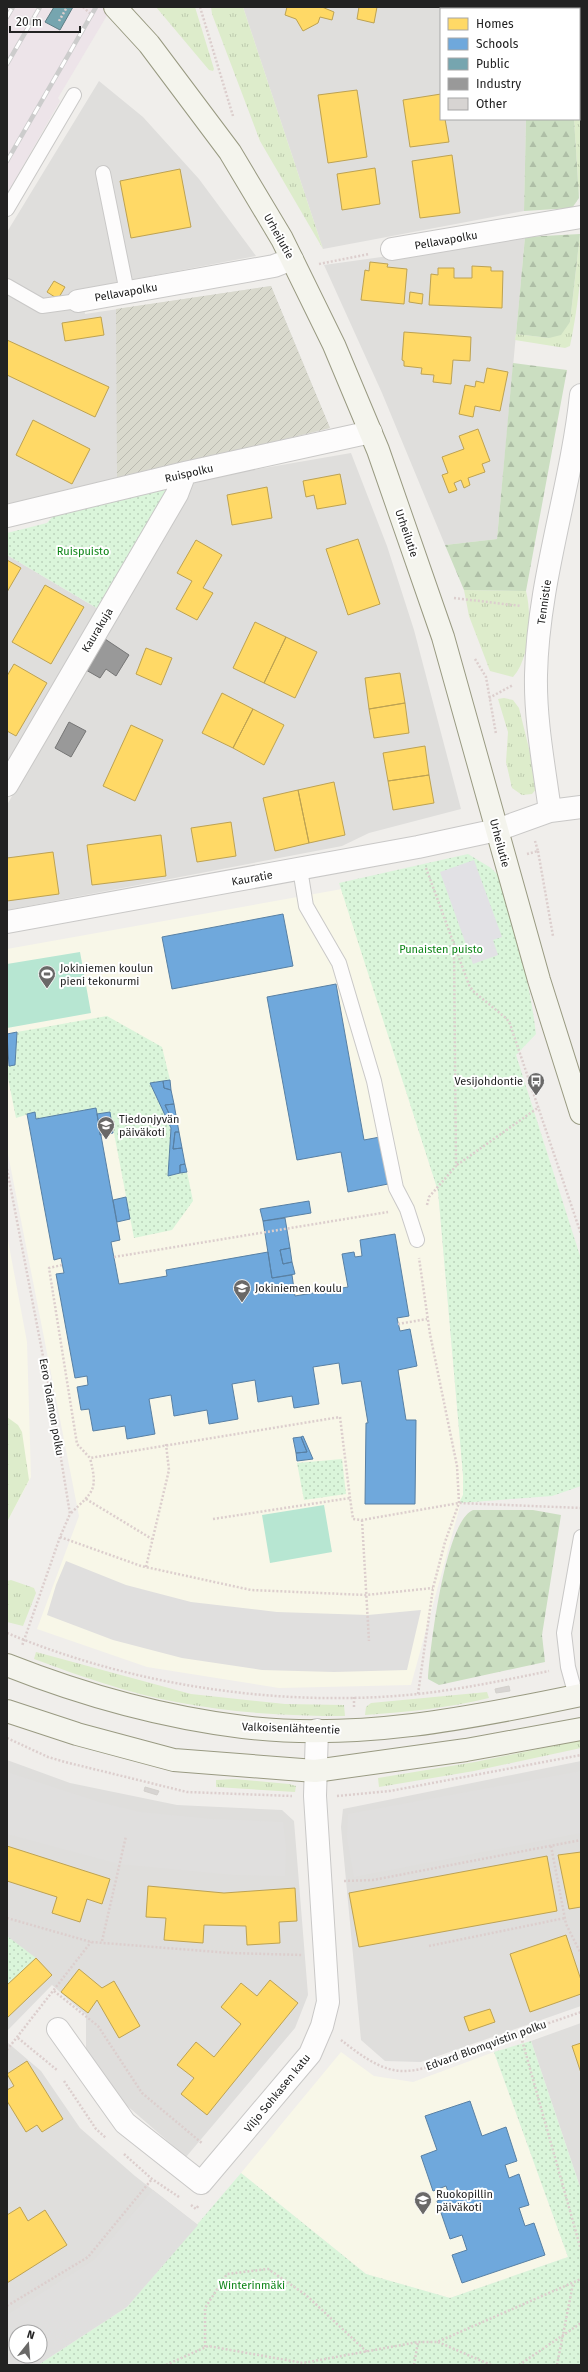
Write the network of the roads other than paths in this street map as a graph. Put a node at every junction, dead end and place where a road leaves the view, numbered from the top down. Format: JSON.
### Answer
{"nodes":[{"id":1,"x":115,"y":7,"type":"edge"},
{"id":2,"x":74,"y":95,"type":"dead end"},
{"id":3,"x":103,"y":173,"type":"dead end"},
{"id":4,"x":7,"y":209,"type":"edge"},
{"id":5,"x":581,"y":217,"type":"edge"},
{"id":6,"x":392,"y":250,"type":"road end"},
{"id":7,"x":301,"y":262,"type":"junction"},
{"id":8,"x":7,"y":286,"type":"edge"},
{"id":9,"x":126,"y":292,"type":"junction"},
{"id":10,"x":78,"y":301,"type":"joint"},
{"id":11,"x":581,"y":395,"type":"edge"},
{"id":12,"x":371,"y":432,"type":"junction"},
{"id":13,"x":185,"y":474,"type":"junction"},
{"id":14,"x":7,"y":516,"type":"edge"},
{"id":15,"x":7,"y":785,"type":"edge"},
{"id":16,"x":581,"y":807,"type":"edge"},
{"id":17,"x":550,"y":811,"type":"junction"},
{"id":18,"x":497,"y":830,"type":"junction"},
{"id":19,"x":300,"y":869,"type":"junction"},
{"id":20,"x":7,"y":922,"type":"edge"},
{"id":21,"x":581,"y":1114,"type":"edge"},
{"id":22,"x":417,"y":1240,"type":"road end"},
{"id":23,"x":581,"y":1537,"type":"edge"},
{"id":24,"x":7,"y":1665,"type":"edge"},
{"id":25,"x":579,"y":1695,"type":"edge"},
{"id":26,"x":7,"y":1711,"type":"edge"},
{"id":27,"x":581,"y":1729,"type":"edge"},
{"id":28,"x":317,"y":1730,"type":"junction"},
{"id":29,"x":315,"y":1771,"type":"junction"},
{"id":30,"x":58,"y":2029,"type":"dead end"}],
"edges":[{"from":1,"to":7,"type":"main road","name":"Urheilutie"},
{"from":2,"to":4,"type":"lane"},
{"from":3,"to":9,"type":"lane"},
{"from":5,"to":6,"type":"street","name":"Pellavapolku"},
{"from":7,"to":9,"type":"street","name":"Pellavapolku"},
{"from":7,"to":12,"type":"main road","name":"Urheilutie"},
{"from":8,"to":10,"type":"lane"},
{"from":9,"to":10,"type":"street","name":"Pellavapolku"},
{"from":11,"to":17,"type":"street","name":"Tennistie"},
{"from":12,"to":13,"type":"street","name":"Ruispolku"},
{"from":12,"to":18,"type":"main road","name":"Urheilutie"},
{"from":13,"to":14,"type":"street","name":"Ruispolku"},
{"from":13,"to":15,"type":"street","name":"Kaurakuja"},
{"from":16,"to":17,"type":"street"},
{"from":17,"to":18,"type":"street"},
{"from":18,"to":19,"type":"street","name":"Kauratie"},
{"from":18,"to":21,"type":"main road","name":"Urheilutie"},
{"from":19,"to":20,"type":"street","name":"Kauratie"},
{"from":19,"to":22,"type":"lane"},
{"from":23,"to":25,"type":"lane"},
{"from":24,"to":28,"type":"main road","name":"Valkoisenlähteentie"},
{"from":25,"to":28,"type":"main road","name":"Valkoisenlähteentie"},
{"from":26,"to":29,"type":"main road"},
{"from":27,"to":29,"type":"main road"},
{"from":28,"to":29,"type":"street","name":"Viljo Sohkasen katu"},
{"from":29,"to":30,"type":"street","name":"Viljo Sohkasen katu"}]}
